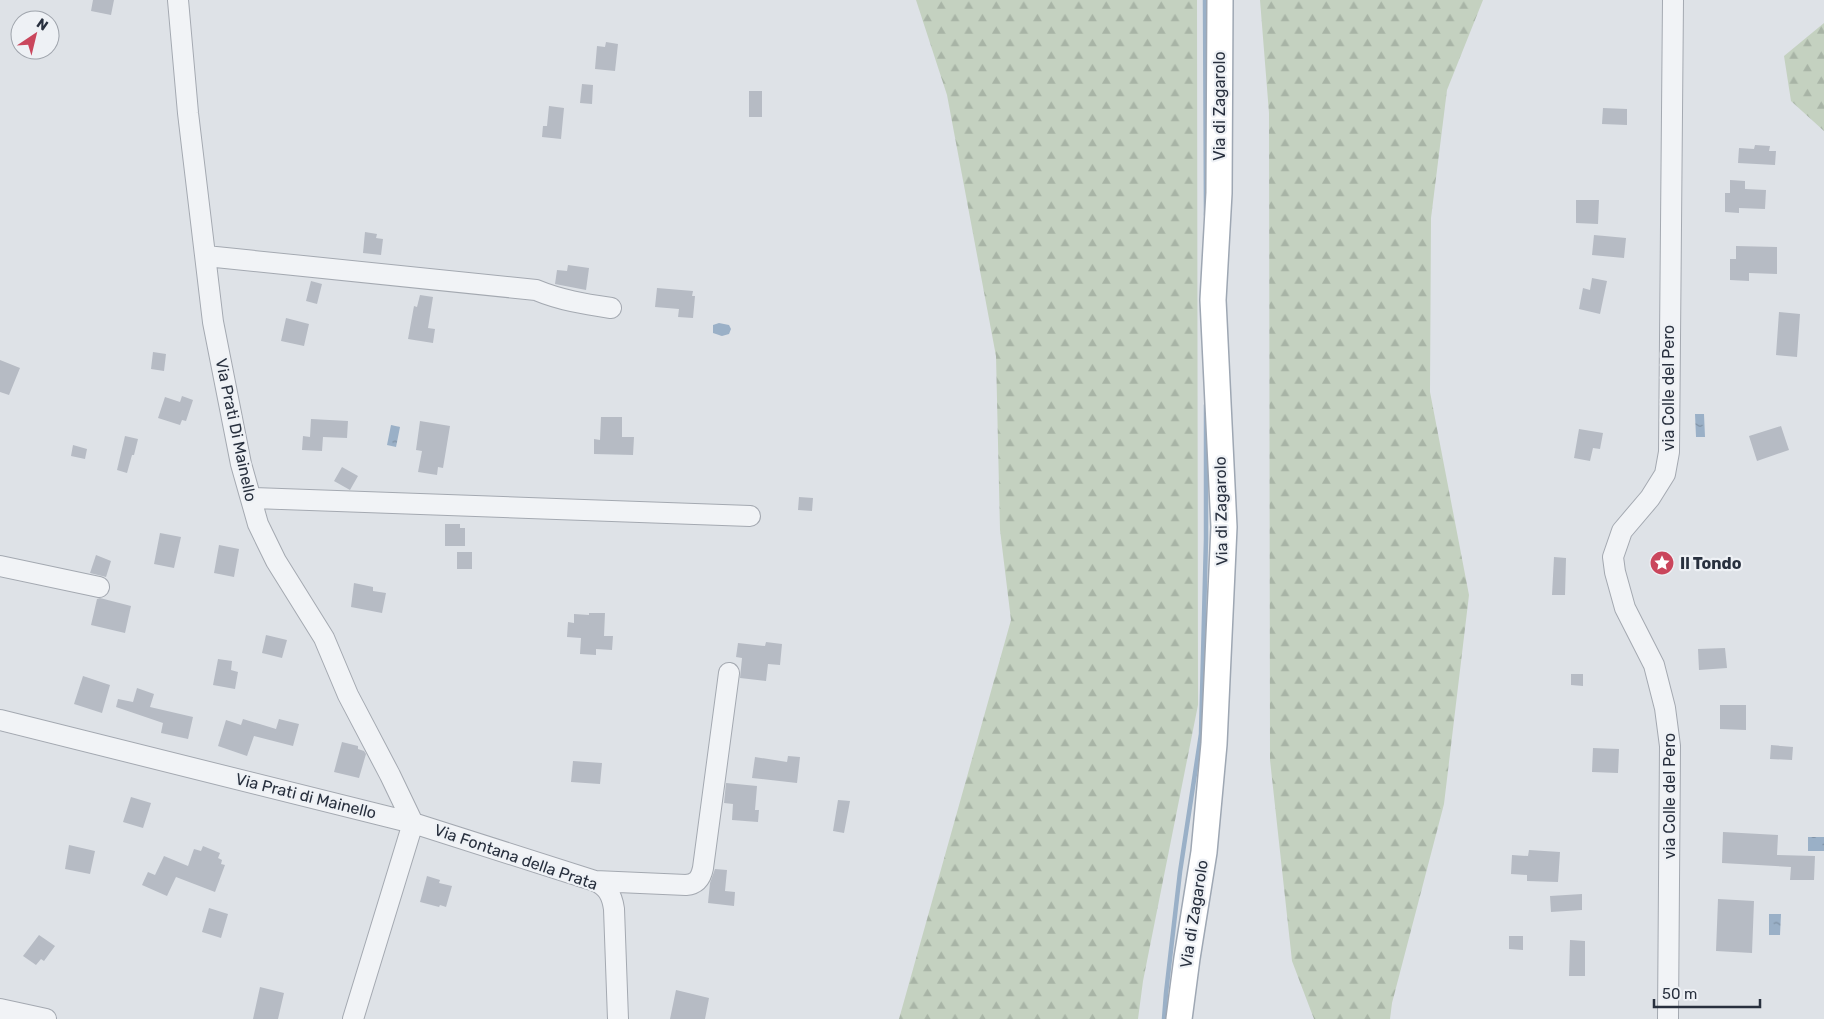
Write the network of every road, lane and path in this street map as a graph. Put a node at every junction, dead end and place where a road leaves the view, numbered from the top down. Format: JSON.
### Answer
{"nodes":[{"id":1,"x":178,"y":0,"type":"edge"},
{"id":2,"x":1220,"y":0,"type":"edge"},
{"id":3,"x":1673,"y":0,"type":"edge"},
{"id":4,"x":206,"y":256,"type":"junction"},
{"id":5,"x":611,"y":308,"type":"dead end"},
{"id":6,"x":250,"y":498,"type":"junction"},
{"id":7,"x":750,"y":516,"type":"dead end"},
{"id":8,"x":0,"y":566,"type":"edge"},
{"id":9,"x":99,"y":587,"type":"dead end"},
{"id":10,"x":729,"y":673,"type":"dead end"},
{"id":11,"x":0,"y":720,"type":"edge"},
{"id":12,"x":413,"y":823,"type":"junction"},
{"id":13,"x":595,"y":880,"type":"junction"},
{"id":14,"x":0,"y":1009,"type":"edge"},
{"id":15,"x":46,"y":1019,"type":"edge"},
{"id":16,"x":352,"y":1019,"type":"edge"},
{"id":17,"x":618,"y":1019,"type":"edge"},
{"id":18,"x":1179,"y":1019,"type":"edge"},
{"id":19,"x":1668,"y":1019,"type":"edge"}],
"edges":[{"from":1,"to":4,"type":"street","name":"Via Prati Di Mainello"},
{"from":2,"to":18,"type":"main road","name":"Via di Zagarolo"},
{"from":3,"to":19,"type":"street","name":"via Colle del Pero"},
{"from":4,"to":5,"type":"street"},
{"from":4,"to":6,"type":"street","name":"Via Prati Di Mainello"},
{"from":6,"to":7,"type":"street"},
{"from":6,"to":12,"type":"street","name":"Via Prati Di Mainello"},
{"from":8,"to":9,"type":"street"},
{"from":10,"to":13,"type":"street"},
{"from":11,"to":12,"type":"street","name":"Via Prati di Mainello"},
{"from":12,"to":13,"type":"street","name":"Via Fontana della Prata"},
{"from":12,"to":16,"type":"street"},
{"from":13,"to":17,"type":"street","name":"Via Fontana della Prata"},
{"from":14,"to":15,"type":"street"}]}
